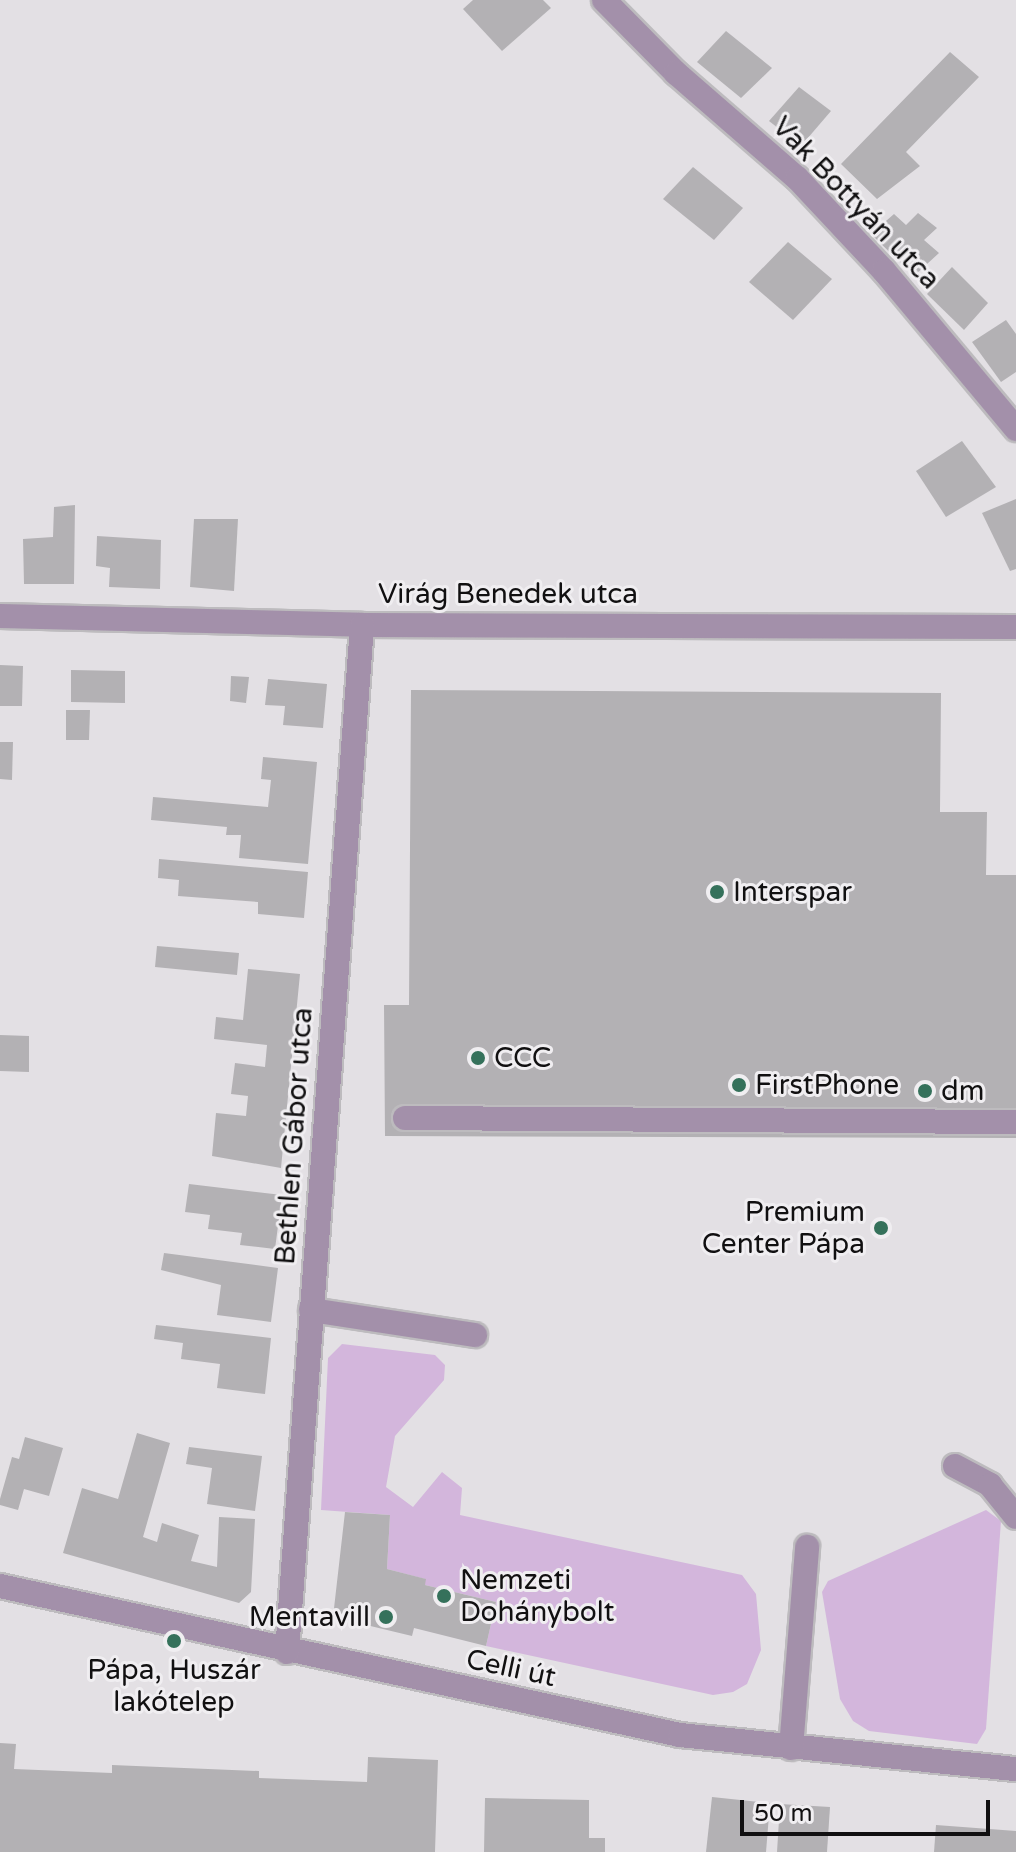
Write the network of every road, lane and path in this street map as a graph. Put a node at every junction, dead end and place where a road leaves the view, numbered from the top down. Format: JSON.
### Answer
{"nodes":[{"id":1,"x":604,"y":0,"type":"edge"},
{"id":2,"x":1016,"y":429,"type":"edge"},
{"id":3,"x":0,"y":616,"type":"edge"},
{"id":4,"x":362,"y":625,"type":"junction"},
{"id":5,"x":1016,"y":627,"type":"edge"},
{"id":6,"x":405,"y":1118,"type":"dead end"},
{"id":7,"x":1016,"y":1122,"type":"edge"},
{"id":8,"x":311,"y":1310,"type":"junction"},
{"id":9,"x":475,"y":1335,"type":"dead end"},
{"id":10,"x":955,"y":1466,"type":"dead end"},
{"id":11,"x":1016,"y":1517,"type":"edge"},
{"id":12,"x":807,"y":1547,"type":"dead end"},
{"id":13,"x":0,"y":1586,"type":"edge"},
{"id":14,"x":287,"y":1652,"type":"junction"},
{"id":15,"x":791,"y":1748,"type":"junction"},
{"id":16,"x":1016,"y":1769,"type":"edge"}],
"edges":[{"from":1,"to":2,"type":"street","name":"Vak Bottyán utca"},
{"from":3,"to":4,"type":"street","name":"Virág Benedek utca"},
{"from":4,"to":5,"type":"street","name":"Virág Benedek utca"},
{"from":4,"to":8,"type":"street","name":"Bethlen Gábor utca"},
{"from":6,"to":7,"type":"street"},
{"from":8,"to":9,"type":"street"},
{"from":8,"to":14,"type":"street","name":"Bethlen Gábor utca"},
{"from":10,"to":11,"type":"street"},
{"from":12,"to":15,"type":"street"},
{"from":13,"to":14,"type":"street","name":"Celli út"},
{"from":14,"to":15,"type":"street","name":"Celli út"},
{"from":15,"to":16,"type":"street","name":"Celli út"}]}
